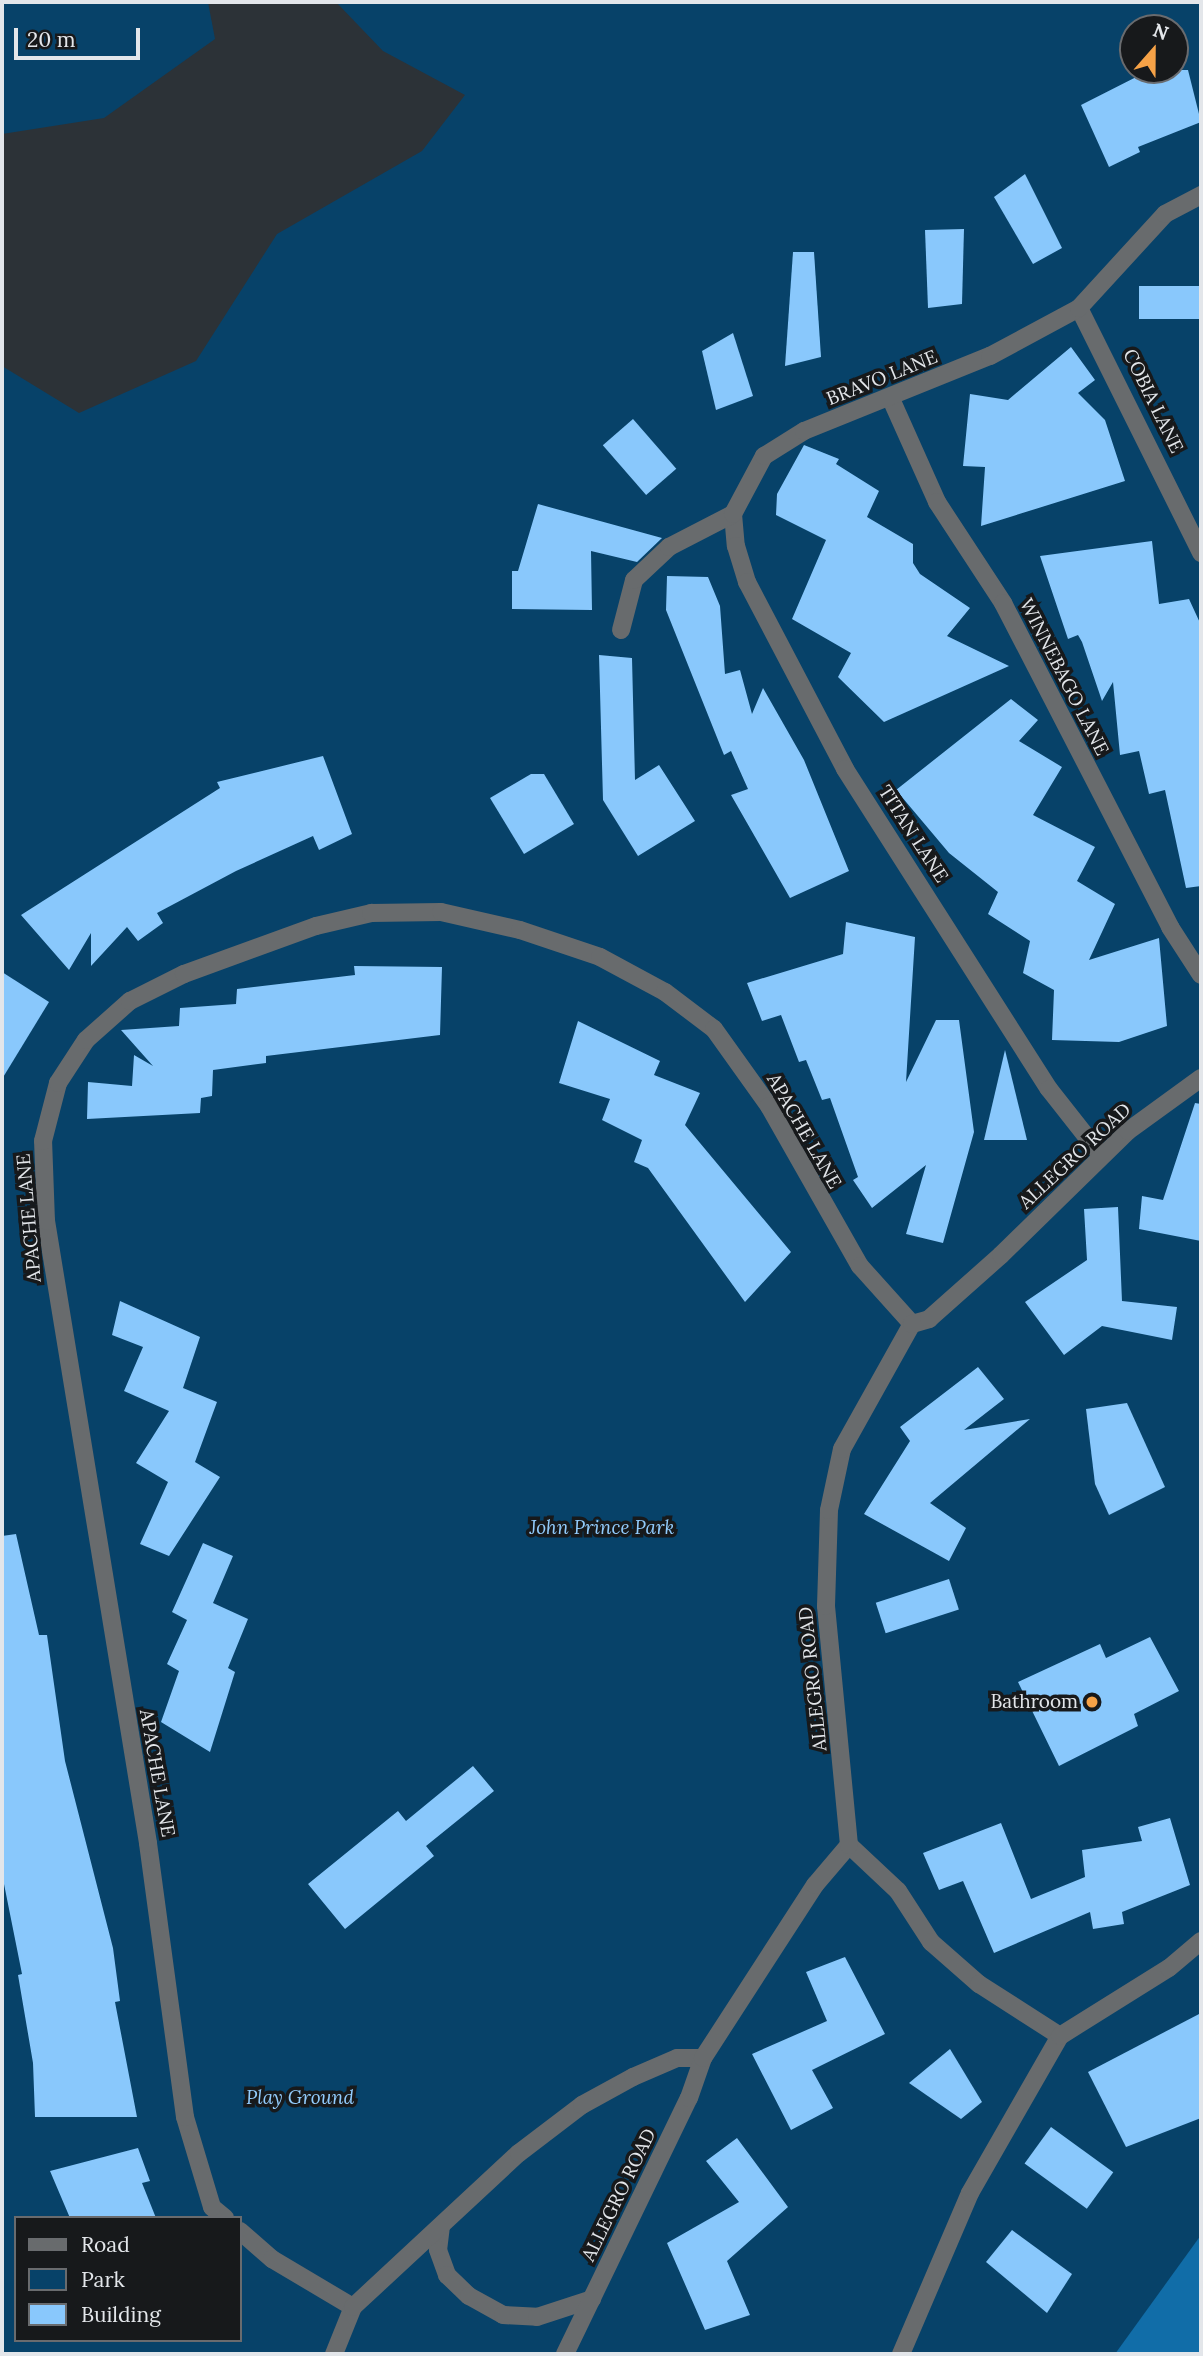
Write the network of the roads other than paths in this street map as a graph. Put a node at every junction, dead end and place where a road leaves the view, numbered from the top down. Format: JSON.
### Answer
{"nodes":[{"id":1,"x":1201,"y":195,"type":"edge"},
{"id":2,"x":1079,"y":308,"type":"junction"},
{"id":3,"x":891,"y":399,"type":"junction"},
{"id":4,"x":733,"y":514,"type":"junction"},
{"id":5,"x":1201,"y":554,"type":"edge"},
{"id":6,"x":621,"y":630,"type":"dead end"},
{"id":7,"x":1201,"y":975,"type":"edge"},
{"id":8,"x":1201,"y":1078,"type":"edge"},
{"id":9,"x":1101,"y":1155,"type":"junction"},
{"id":10,"x":912,"y":1324,"type":"junction"},
{"id":11,"x":849,"y":1845,"type":"junction"},
{"id":12,"x":1201,"y":1941,"type":"edge"},
{"id":13,"x":1060,"y":2036,"type":"junction"},
{"id":14,"x":703,"y":2058,"type":"junction"},
{"id":15,"x":223,"y":2216,"type":"edge"},
{"id":16,"x":441,"y":2226,"type":"junction"},
{"id":17,"x":242,"y":2233,"type":"edge"},
{"id":18,"x":592,"y":2300,"type":"junction"},
{"id":19,"x":353,"y":2307,"type":"junction"},
{"id":20,"x":334,"y":2354,"type":"edge"},
{"id":21,"x":565,"y":2354,"type":"edge"},
{"id":22,"x":901,"y":2354,"type":"edge"}],
"edges":[{"from":1,"to":2,"type":"street","name":"BRAVO LANE"},
{"from":2,"to":3,"type":"street","name":"BRAVO LANE"},
{"from":2,"to":5,"type":"street","name":"COBIA LANE"},
{"from":3,"to":4,"type":"street","name":"BRAVO LANE"},
{"from":3,"to":7,"type":"street","name":"WINNEBAGO LANE"},
{"from":4,"to":6,"type":"street"},
{"from":4,"to":9,"type":"street","name":"TITAN LANE"},
{"from":8,"to":9,"type":"street","name":"ALLEGRO ROAD"},
{"from":9,"to":10,"type":"street","name":"ALLEGRO ROAD"},
{"from":10,"to":11,"type":"street","name":"ALLEGRO ROAD"},
{"from":10,"to":15,"type":"street","name":"APACHE LANE"},
{"from":11,"to":13,"type":"street"},
{"from":11,"to":14,"type":"street","name":"ALLEGRO ROAD"},
{"from":12,"to":13,"type":"street"},
{"from":13,"to":22,"type":"street"},
{"from":14,"to":16,"type":"street"},
{"from":14,"to":18,"type":"street","name":"ALLEGRO ROAD"},
{"from":16,"to":18,"type":"street"},
{"from":16,"to":19,"type":"street"},
{"from":17,"to":19,"type":"street"},
{"from":18,"to":21,"type":"street","name":"ALLEGRO ROAD"},
{"from":19,"to":20,"type":"street"}]}
